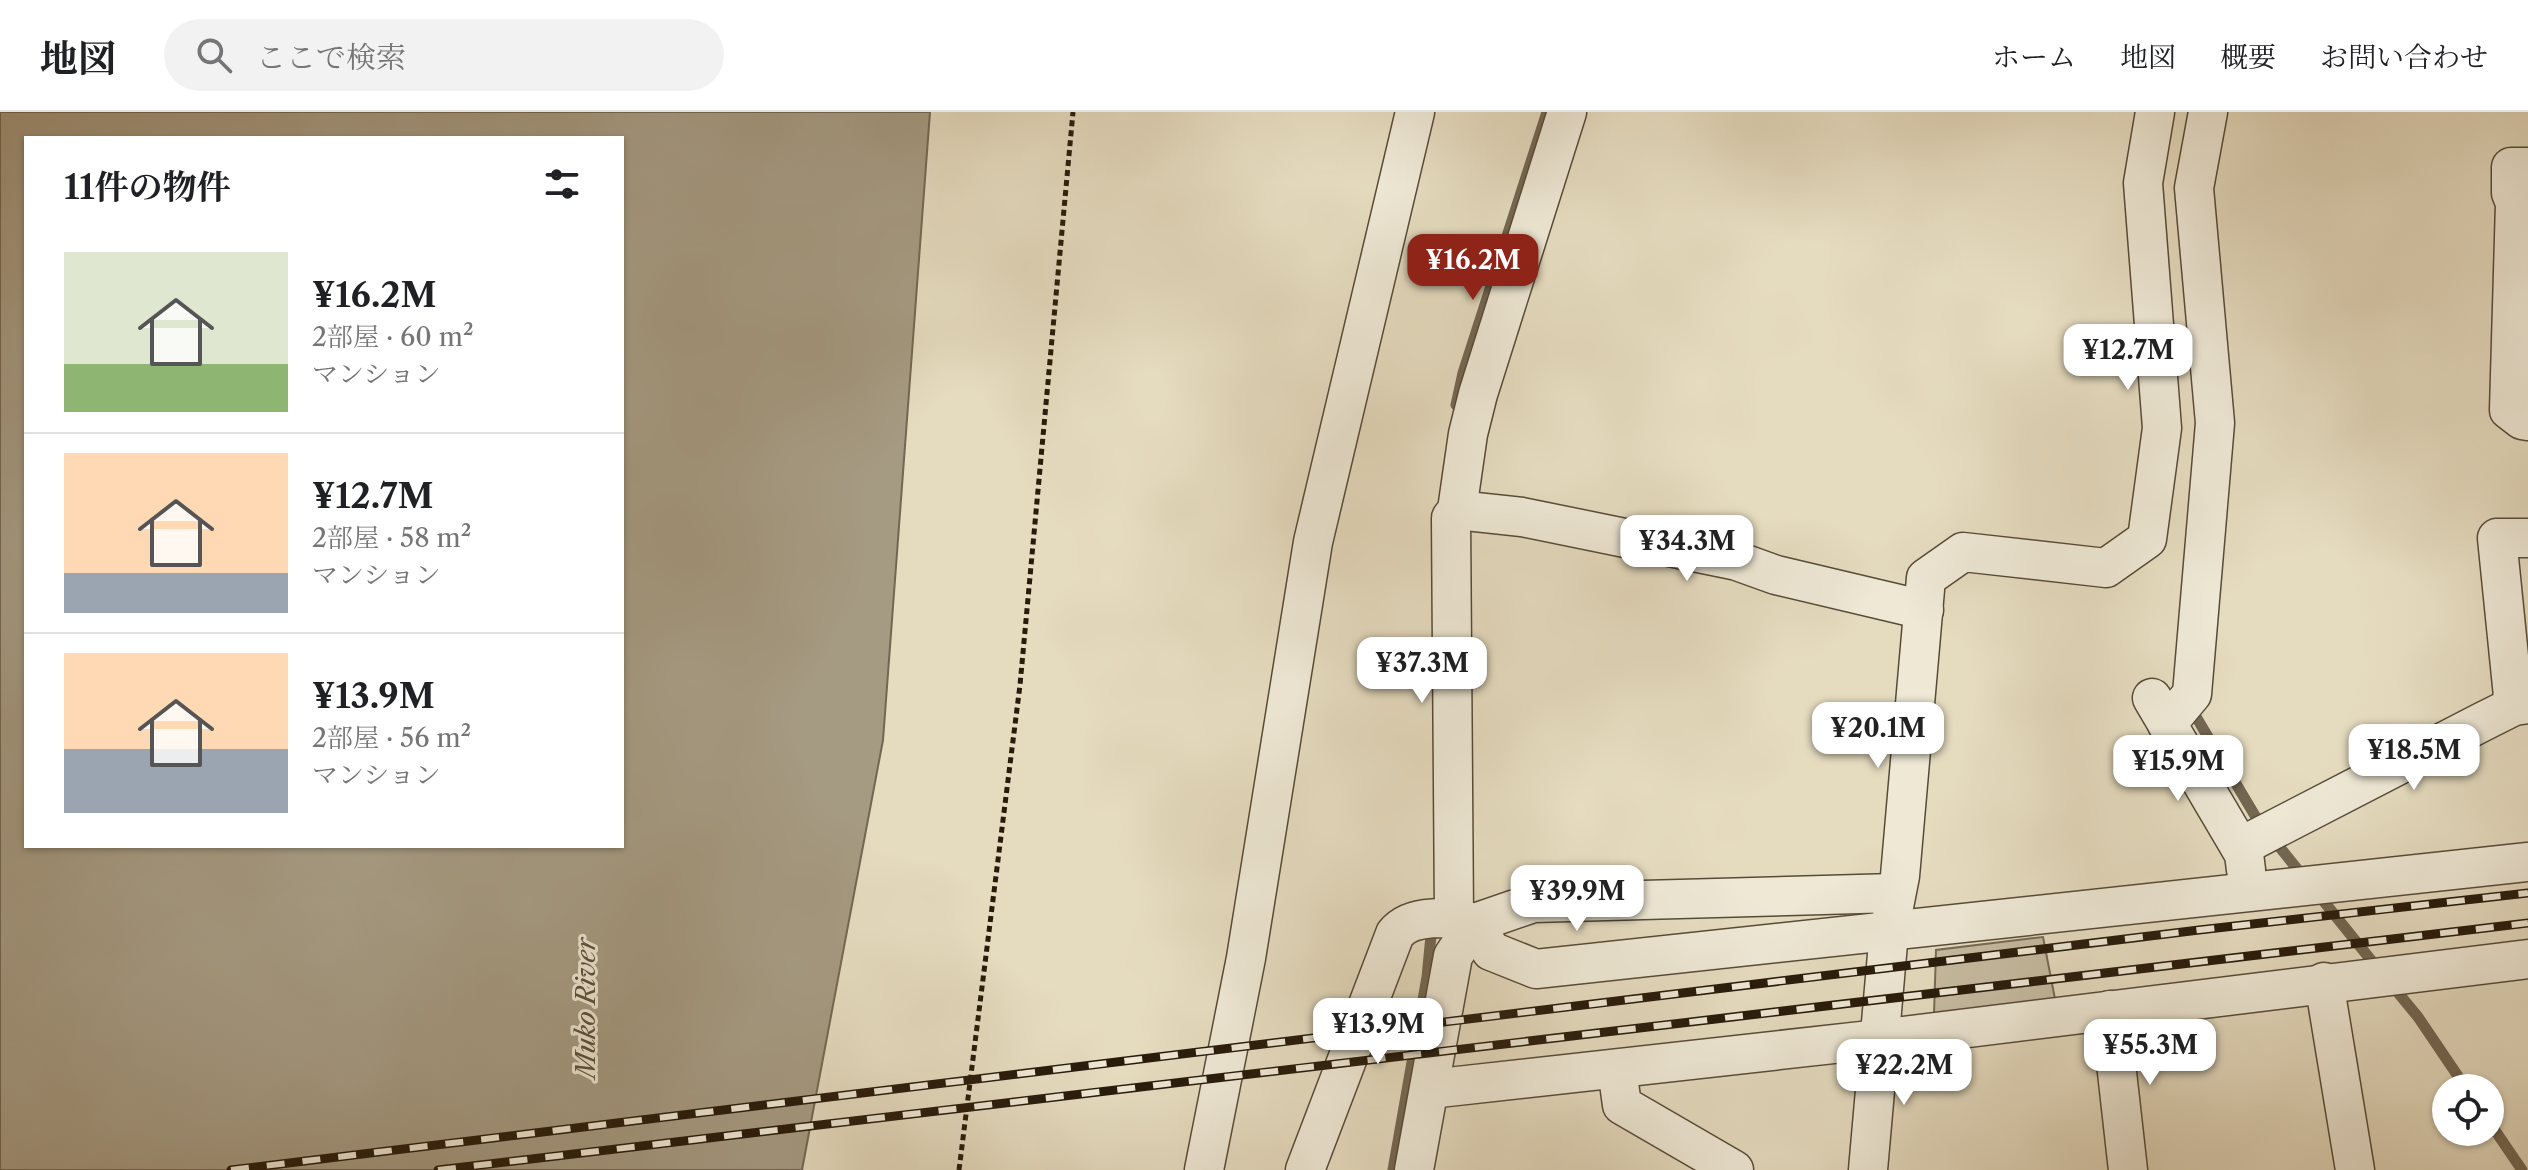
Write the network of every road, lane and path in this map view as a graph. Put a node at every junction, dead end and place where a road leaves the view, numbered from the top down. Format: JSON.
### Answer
{"nodes":[{"id":1,"x":1073,"y":112,"type":"edge"},
{"id":2,"x":1415,"y":112,"type":"edge"},
{"id":3,"x":1567,"y":112,"type":"edge"},
{"id":4,"x":2155,"y":112,"type":"edge"},
{"id":5,"x":2208,"y":112,"type":"edge"},
{"id":6,"x":2528,"y":167,"type":"edge"},
{"id":7,"x":2528,"y":421,"type":"edge"},
{"id":8,"x":1457,"y":510,"type":"junction"},
{"id":9,"x":2528,"y":538,"type":"edge"},
{"id":10,"x":1924,"y":610,"type":"junction"},
{"id":11,"x":2521,"y":705,"type":"edge"},
{"id":12,"x":2258,"y":837,"type":"junction"},
{"id":13,"x":2528,"y":862,"type":"edge"},
{"id":14,"x":1895,"y":893,"type":"junction"},
{"id":15,"x":2249,"y":893,"type":"junction"},
{"id":16,"x":1449,"y":920,"type":"junction"},
{"id":17,"x":1889,"y":932,"type":"junction"},
{"id":18,"x":2528,"y":959,"type":"edge"},
{"id":19,"x":2324,"y":982,"type":"junction"},
{"id":20,"x":2110,"y":1010,"type":"junction"},
{"id":21,"x":1879,"y":1039,"type":"junction"},
{"id":22,"x":1617,"y":1069,"type":"junction"},
{"id":23,"x":1430,"y":1089,"type":"junction"},
{"id":24,"x":959,"y":1170,"type":"edge"},
{"id":25,"x":1204,"y":1170,"type":"edge"},
{"id":26,"x":1305,"y":1170,"type":"edge"},
{"id":27,"x":1414,"y":1170,"type":"edge"},
{"id":28,"x":1734,"y":1170,"type":"edge"},
{"id":29,"x":1868,"y":1170,"type":"edge"},
{"id":30,"x":2128,"y":1170,"type":"edge"},
{"id":31,"x":2355,"y":1170,"type":"edge"}],
"edges":[{"from":1,"to":24,"type":"path"},
{"from":2,"to":25,"type":"street"},
{"from":3,"to":8,"type":"street"},
{"from":4,"to":10,"type":"street"},
{"from":5,"to":12,"type":"street"},
{"from":6,"to":7,"type":"street"},
{"from":8,"to":10,"type":"street"},
{"from":8,"to":16,"type":"street"},
{"from":9,"to":11,"type":"street"},
{"from":10,"to":14,"type":"street"},
{"from":11,"to":12,"type":"street"},
{"from":12,"to":15,"type":"street"},
{"from":13,"to":15,"type":"street"},
{"from":14,"to":16,"type":"street"},
{"from":14,"to":17,"type":"street"},
{"from":15,"to":17,"type":"street"},
{"from":16,"to":17,"type":"street"},
{"from":16,"to":23,"type":"street"},
{"from":16,"to":26,"type":"street"},
{"from":17,"to":21,"type":"street"},
{"from":18,"to":19,"type":"street"},
{"from":19,"to":20,"type":"street"},
{"from":19,"to":31,"type":"street"},
{"from":20,"to":21,"type":"street"},
{"from":20,"to":30,"type":"street"},
{"from":21,"to":22,"type":"street"},
{"from":21,"to":29,"type":"street"},
{"from":22,"to":23,"type":"street"},
{"from":22,"to":28,"type":"street"},
{"from":23,"to":27,"type":"street"}]}
